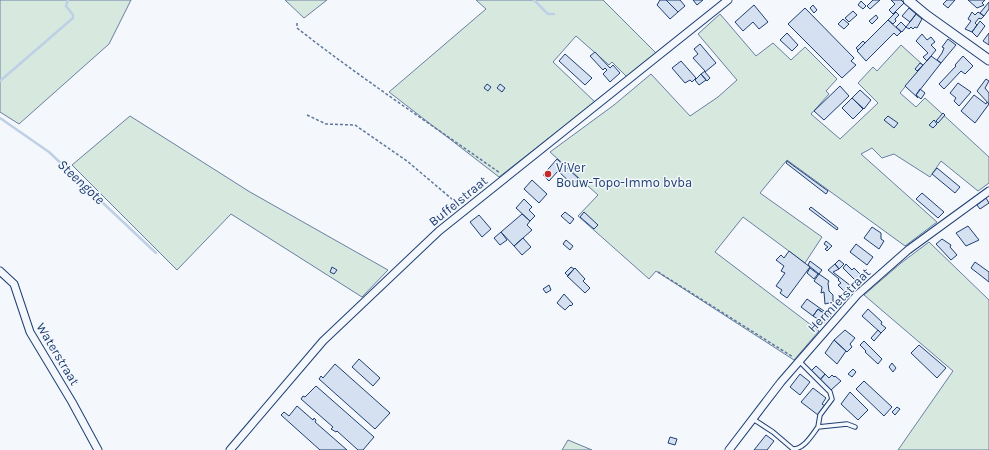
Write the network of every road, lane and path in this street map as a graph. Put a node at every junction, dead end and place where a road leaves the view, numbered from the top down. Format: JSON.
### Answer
{"nodes":[{"id":1,"x":728,"y":0,"type":"edge"},
{"id":2,"x":908,"y":0,"type":"edge"},
{"id":3,"x":297,"y":24,"type":"dead end"},
{"id":4,"x":989,"y":60,"type":"edge"},
{"id":5,"x":308,"y":115,"type":"dead end"},
{"id":6,"x":507,"y":178,"type":"junction"},
{"id":7,"x":989,"y":191,"type":"edge"},
{"id":8,"x":465,"y":211,"type":"junction"},
{"id":9,"x":0,"y":271,"type":"edge"},
{"id":10,"x":658,"y":272,"type":"dead end"},
{"id":11,"x":799,"y":361,"type":"junction"},
{"id":12,"x":753,"y":419,"type":"junction"},
{"id":13,"x":818,"y":427,"type":"junction"},
{"id":14,"x":855,"y":427,"type":"dead end"},
{"id":15,"x":98,"y":450,"type":"edge"},
{"id":16,"x":230,"y":450,"type":"edge"},
{"id":17,"x":730,"y":450,"type":"edge"}],
"edges":[{"from":1,"to":6,"type":"street","name":"Buffelstraat"},
{"from":2,"to":4,"type":"street"},
{"from":3,"to":6,"type":"path"},
{"from":5,"to":8,"type":"path"},
{"from":6,"to":8,"type":"street","name":"Buffelstraat"},
{"from":7,"to":11,"type":"street","name":"Hermietstraat"},
{"from":8,"to":16,"type":"street","name":"Buffelstraat"},
{"from":9,"to":15,"type":"street","name":"Waterstraat"},
{"from":10,"to":11,"type":"path"},
{"from":11,"to":12,"type":"street","name":"Hermietstraat"},
{"from":11,"to":13,"type":"lane"},
{"from":12,"to":13,"type":"lane"},
{"from":12,"to":17,"type":"street","name":"Hermietstraat"},
{"from":13,"to":14,"type":"lane"}]}
